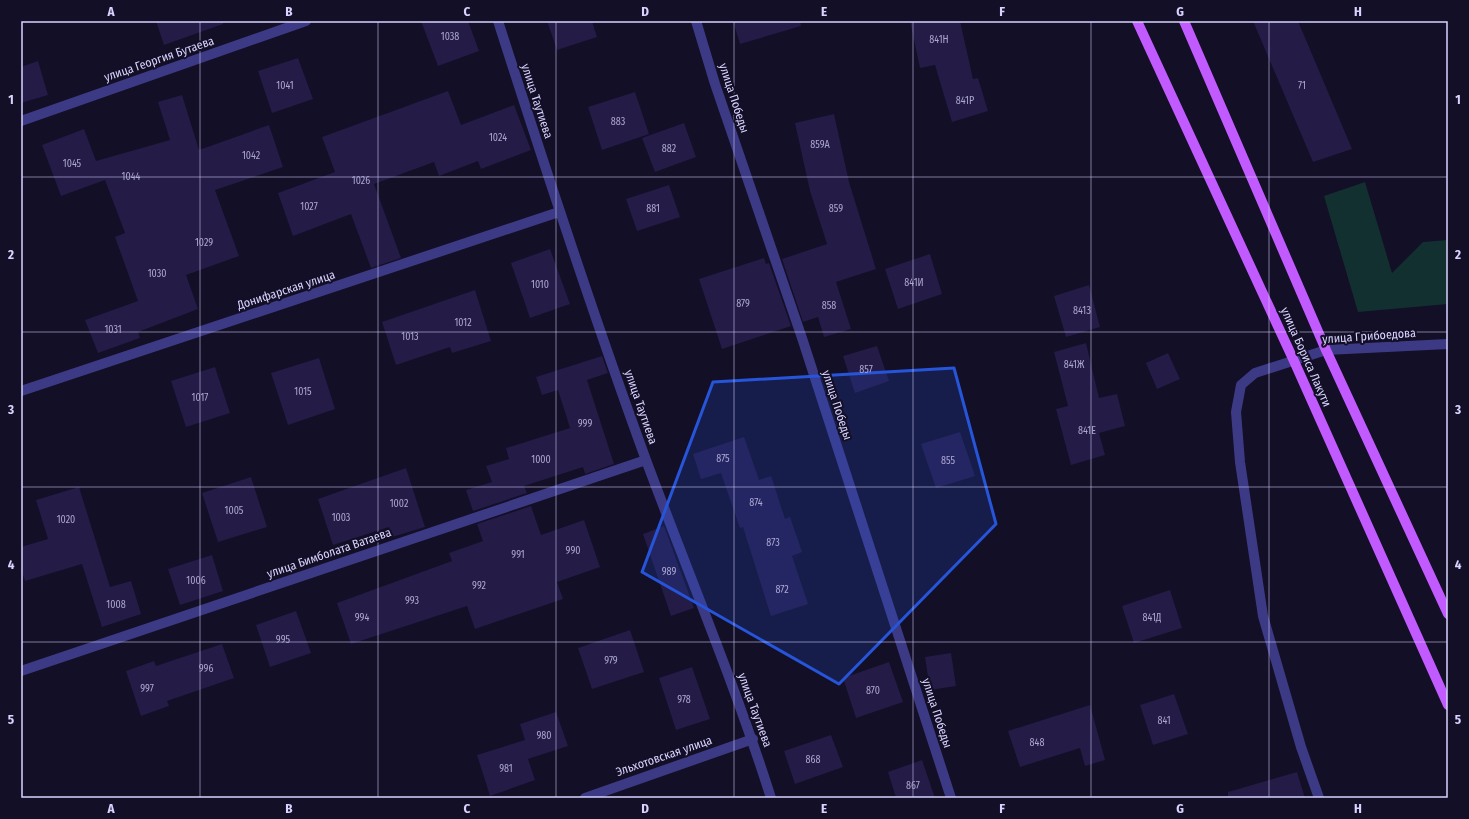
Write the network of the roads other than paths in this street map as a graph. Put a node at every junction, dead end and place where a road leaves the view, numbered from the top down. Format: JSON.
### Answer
{"nodes":[{"id":1,"x":306,"y":21,"type":"edge"},
{"id":2,"x":498,"y":21,"type":"edge"},
{"id":3,"x":696,"y":21,"type":"edge"},
{"id":4,"x":1137,"y":21,"type":"edge"},
{"id":5,"x":1184,"y":21,"type":"edge"},
{"id":6,"x":21,"y":121,"type":"edge"},
{"id":7,"x":559,"y":212,"type":"junction"},
{"id":8,"x":1448,"y":344,"type":"edge"},
{"id":9,"x":1326,"y":350,"type":"junction"},
{"id":10,"x":1294,"y":360,"type":"junction"},
{"id":11,"x":21,"y":391,"type":"edge"},
{"id":12,"x":646,"y":460,"type":"junction"},
{"id":13,"x":1448,"y":614,"type":"edge"},
{"id":14,"x":21,"y":671,"type":"edge"},
{"id":15,"x":1448,"y":705,"type":"edge"},
{"id":16,"x":753,"y":740,"type":"junction"},
{"id":17,"x":585,"y":798,"type":"edge"},
{"id":18,"x":771,"y":798,"type":"edge"},
{"id":19,"x":951,"y":798,"type":"edge"},
{"id":20,"x":1319,"y":798,"type":"edge"}],
"edges":[{"from":1,"to":6,"type":"street","name":"улица Георгия Бутаева"},
{"from":2,"to":7,"type":"street","name":"улица Таутиева"},
{"from":3,"to":19,"type":"street","name":"улица Победы"},
{"from":4,"to":10,"type":"main road","name":"улица Бориса Лакути"},
{"from":5,"to":9,"type":"main road","name":"улица Бориса Лакути"},
{"from":7,"to":11,"type":"street","name":"Донифарская улица"},
{"from":7,"to":12,"type":"street","name":"улица Таутиева"},
{"from":8,"to":9,"type":"street","name":"улица Грибоедова"},
{"from":9,"to":10,"type":"street","name":"улица Грибоедова"},
{"from":9,"to":13,"type":"main road","name":"улица Бориса Лакути"},
{"from":10,"to":15,"type":"main road","name":"улица Бориса Лакути"},
{"from":10,"to":20,"type":"street","name":"улица Грибоедова"},
{"from":12,"to":14,"type":"street","name":"улица Бимболата Ватаева"},
{"from":12,"to":16,"type":"street","name":"улица Таутиева"},
{"from":16,"to":17,"type":"street","name":"Эльхотовская улица"},
{"from":16,"to":18,"type":"street","name":"улица Таутиева"}]}
